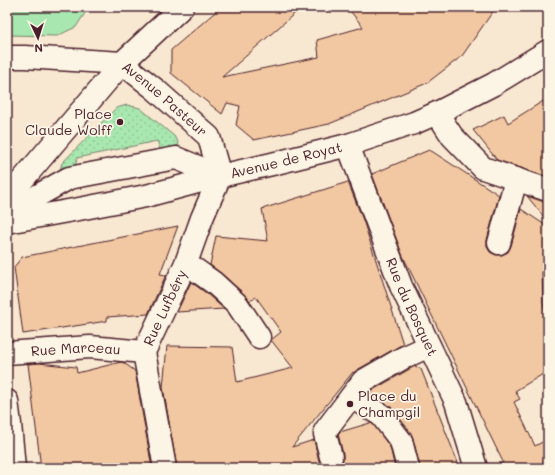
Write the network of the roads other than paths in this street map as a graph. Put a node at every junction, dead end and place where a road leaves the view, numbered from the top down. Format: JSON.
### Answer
{"nodes":[{"id":1,"x":182,"y":7,"type":"edge"},
{"id":2,"x":548,"y":51,"type":"edge"},
{"id":3,"x":7,"y":57,"type":"edge"},
{"id":4,"x":122,"y":63,"type":"junction"},
{"id":5,"x":438,"y":113,"type":"junction"},
{"id":6,"x":348,"y":145,"type":"junction"},
{"id":7,"x":220,"y":176,"type":"junction"},
{"id":8,"x":516,"y":179,"type":"junction"},
{"id":9,"x":548,"y":190,"type":"edge"},
{"id":10,"x":7,"y":198,"type":"edge"},
{"id":11,"x":7,"y":213,"type":"edge"},
{"id":12,"x":7,"y":222,"type":"edge"},
{"id":13,"x":499,"y":242,"type":"dead end"},
{"id":14,"x":186,"y":263,"type":"junction"},
{"id":15,"x":259,"y":337,"type":"dead end"},
{"id":16,"x":429,"y":346,"type":"junction"},
{"id":17,"x":144,"y":352,"type":"junction"},
{"id":18,"x":7,"y":353,"type":"edge"},
{"id":19,"x":351,"y":397,"type":"junction"},
{"id":20,"x":7,"y":401,"type":"edge"},
{"id":21,"x":331,"y":457,"type":"dead end"},
{"id":22,"x":14,"y":468,"type":"edge"},
{"id":23,"x":165,"y":468,"type":"edge"},
{"id":24,"x":408,"y":468,"type":"edge"},
{"id":25,"x":476,"y":468,"type":"edge"}],
"edges":[{"from":1,"to":4,"type":"street"},
{"from":2,"to":5,"type":"street","name":"Avenue de Royat"},
{"from":3,"to":4,"type":"street","name":"Avenue Pasteur"},
{"from":4,"to":7,"type":"street","name":"Avenue Pasteur"},
{"from":4,"to":10,"type":"street"},
{"from":5,"to":6,"type":"street","name":"Avenue de Royat"},
{"from":5,"to":8,"type":"street"},
{"from":6,"to":7,"type":"street","name":"Avenue de Royat"},
{"from":6,"to":16,"type":"street","name":"Rue du Bosquet"},
{"from":7,"to":11,"type":"street"},
{"from":7,"to":12,"type":"street","name":"Avenue de Royat"},
{"from":7,"to":14,"type":"street","name":"Rue Lufbéry"},
{"from":8,"to":9,"type":"street"},
{"from":8,"to":13,"type":"street"},
{"from":14,"to":15,"type":"street"},
{"from":14,"to":17,"type":"street","name":"Rue Lufbéry"},
{"from":16,"to":19,"type":"street"},
{"from":16,"to":25,"type":"street","name":"Rue du Bosquet"},
{"from":17,"to":18,"type":"street","name":"Rue Marceau"},
{"from":17,"to":23,"type":"street","name":"Rue Lufbéry"},
{"from":19,"to":21,"type":"street"},
{"from":19,"to":24,"type":"street"},
{"from":20,"to":22,"type":"street"}]}
